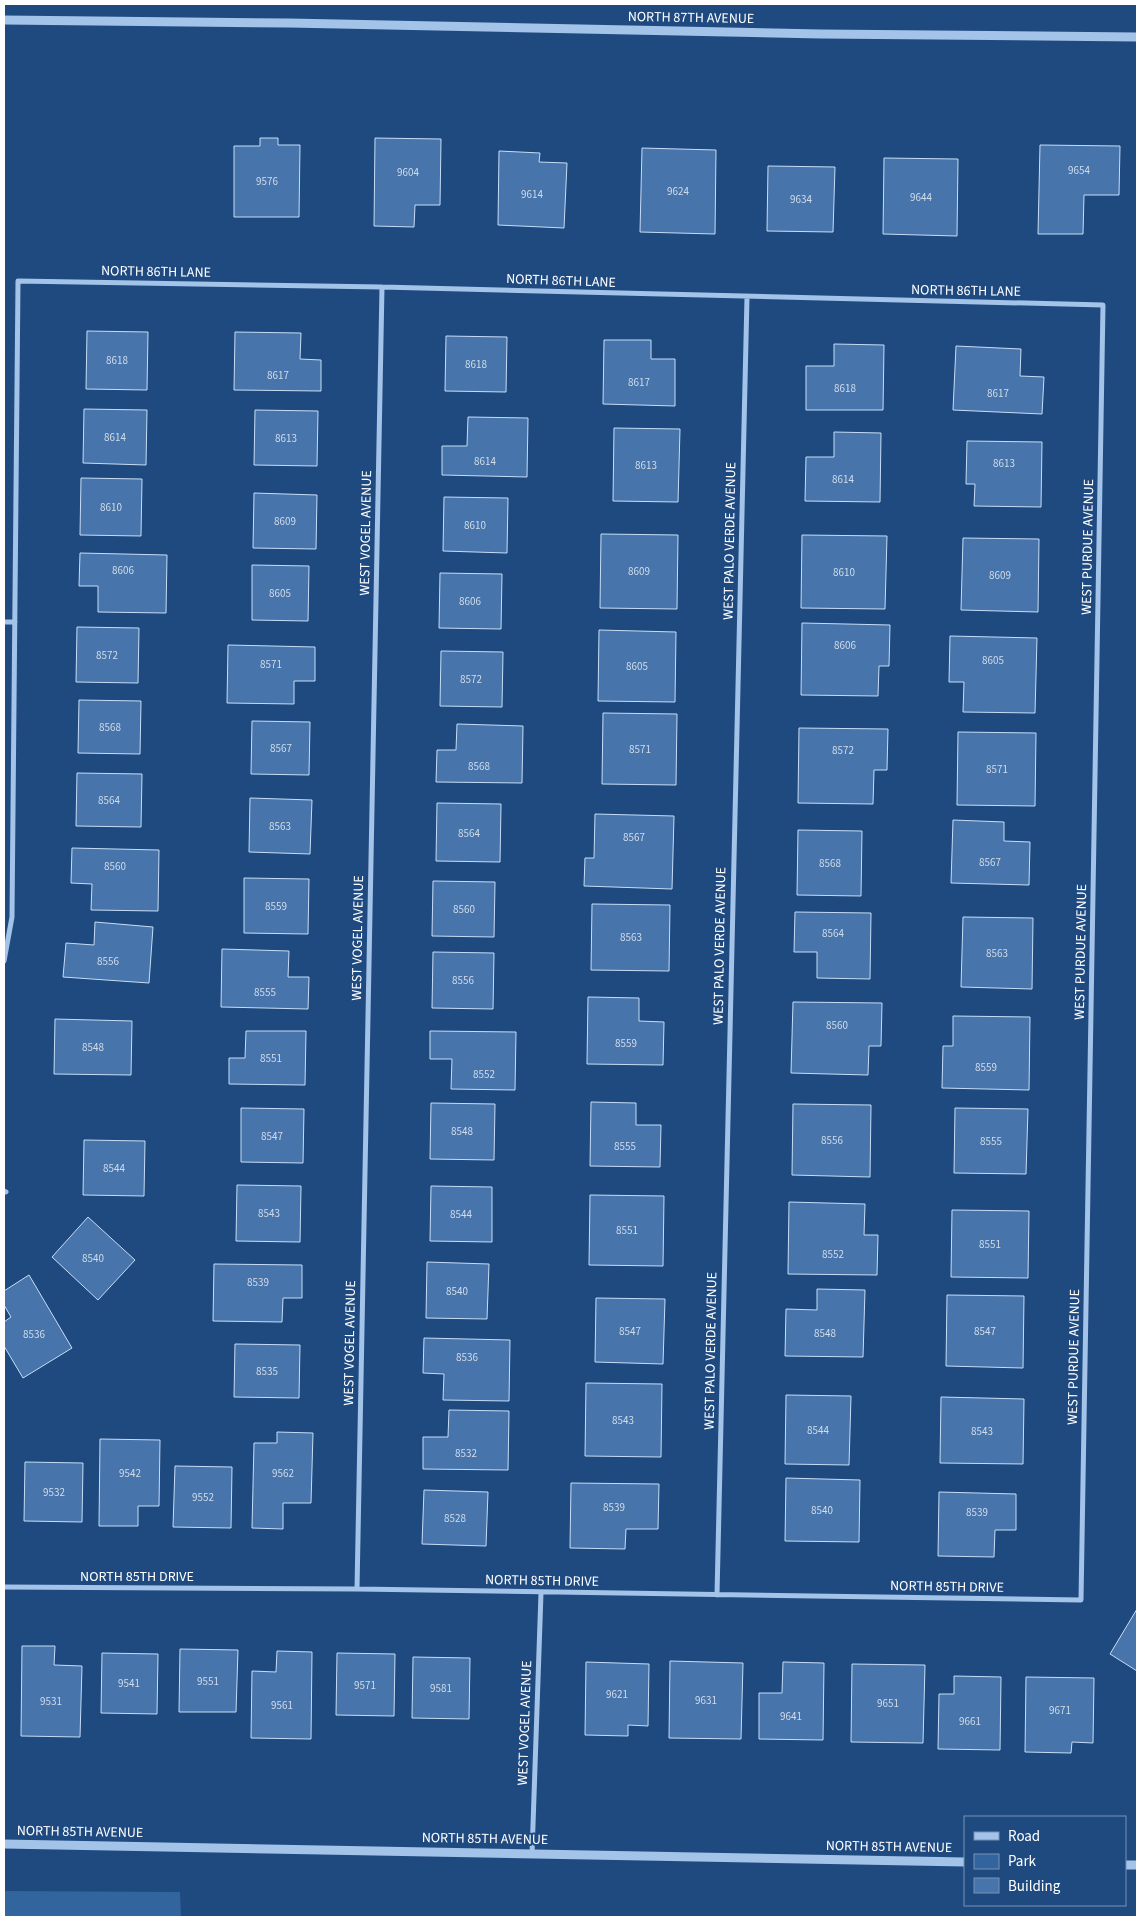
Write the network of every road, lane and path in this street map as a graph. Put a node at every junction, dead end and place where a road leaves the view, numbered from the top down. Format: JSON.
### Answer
{"nodes":[{"id":1,"x":4,"y":20,"type":"edge"},
{"id":2,"x":1137,"y":37,"type":"edge"},
{"id":3,"x":382,"y":287,"type":"junction"},
{"id":4,"x":747,"y":297,"type":"junction"},
{"id":5,"x":1103,"y":305,"type":"joint"},
{"id":6,"x":4,"y":622,"type":"edge"},
{"id":7,"x":15,"y":622,"type":"junction"},
{"id":8,"x":4,"y":960,"type":"edge"},
{"id":9,"x":4,"y":1587,"type":"edge"},
{"id":10,"x":357,"y":1589,"type":"junction"},
{"id":11,"x":540,"y":1593,"type":"junction"},
{"id":12,"x":716,"y":1595,"type":"junction"},
{"id":13,"x":1081,"y":1600,"type":"joint"},
{"id":14,"x":4,"y":1844,"type":"edge"},
{"id":15,"x":532,"y":1854,"type":"junction"},
{"id":16,"x":964,"y":1862,"type":"edge"}],
"edges":[{"from":1,"to":2,"type":"street","name":"NORTH 87TH AVENUE"},
{"from":3,"to":4,"type":"street","name":"NORTH 86TH LANE"},
{"from":3,"to":7,"type":"street","name":"NORTH 86TH LANE"},
{"from":3,"to":10,"type":"street","name":"WEST VOGEL AVENUE"},
{"from":4,"to":5,"type":"street","name":"NORTH 86TH LANE"},
{"from":4,"to":12,"type":"street","name":"WEST PALO VERDE AVENUE"},
{"from":5,"to":13,"type":"street","name":"WEST PURDUE AVENUE"},
{"from":6,"to":7,"type":"street"},
{"from":7,"to":8,"type":"street"},
{"from":9,"to":10,"type":"street","name":"NORTH 85TH DRIVE"},
{"from":10,"to":11,"type":"street","name":"NORTH 85TH DRIVE"},
{"from":11,"to":12,"type":"street","name":"NORTH 85TH DRIVE"},
{"from":11,"to":15,"type":"street","name":"WEST VOGEL AVENUE"},
{"from":12,"to":13,"type":"street","name":"NORTH 85TH DRIVE"},
{"from":14,"to":15,"type":"street","name":"NORTH 85TH AVENUE"},
{"from":15,"to":16,"type":"street","name":"NORTH 85TH AVENUE"}]}
